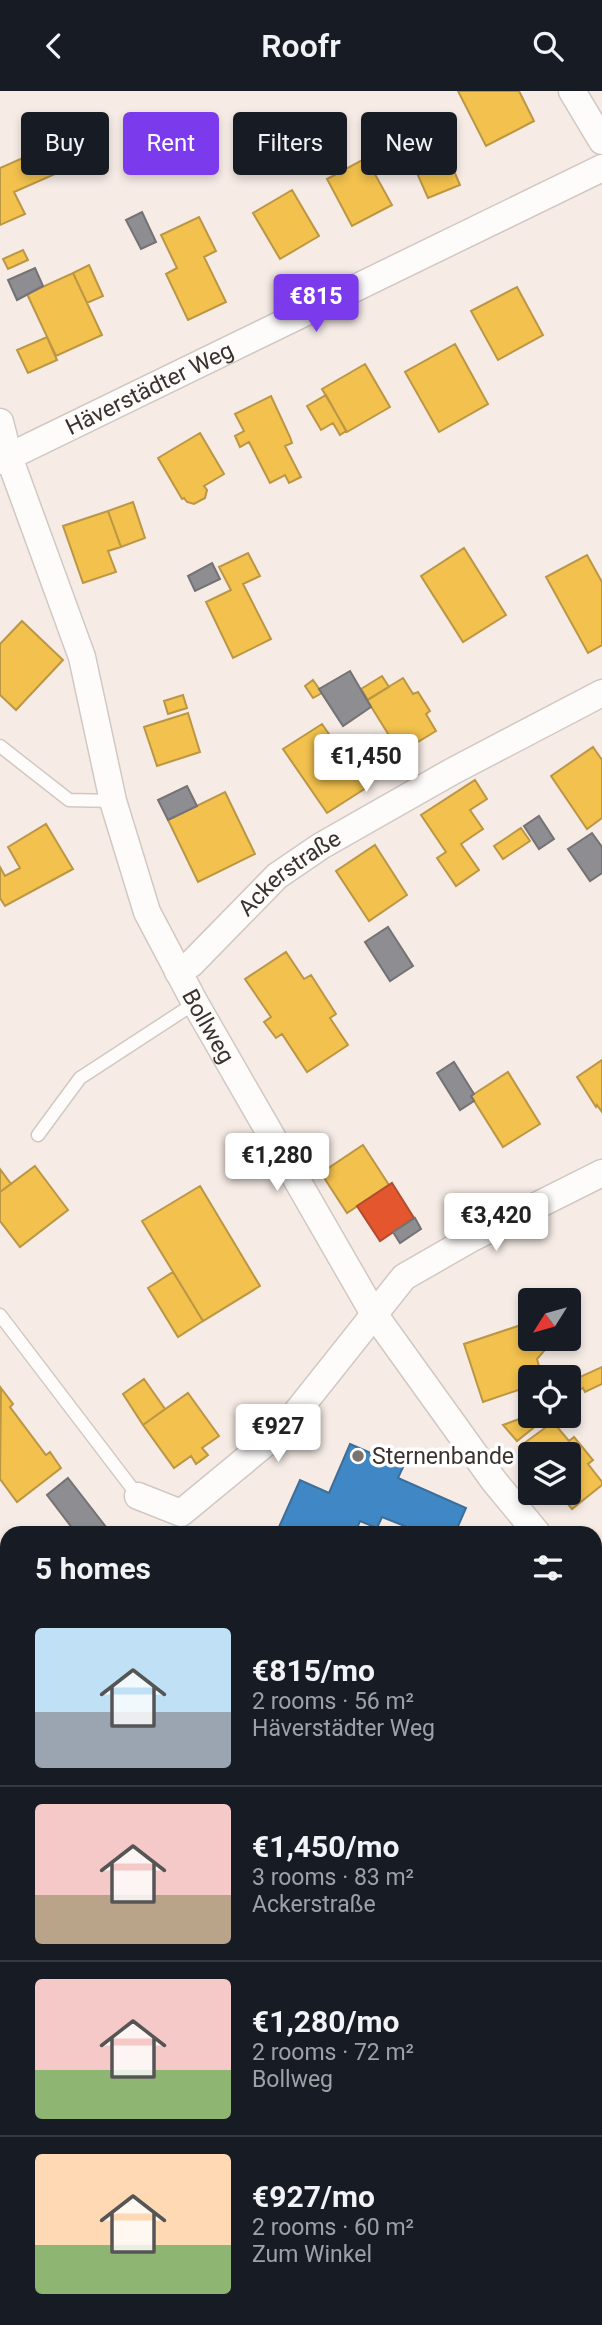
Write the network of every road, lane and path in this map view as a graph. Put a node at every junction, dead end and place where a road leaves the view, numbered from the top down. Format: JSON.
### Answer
{"nodes":[{"id":1,"x":572,"y":91,"type":"edge"},
{"id":2,"x":602,"y":141,"type":"edge"},
{"id":3,"x":602,"y":168,"type":"edge"},
{"id":4,"x":0,"y":422,"type":"edge"},
{"id":5,"x":5,"y":459,"type":"edge"},
{"id":6,"x":602,"y":693,"type":"edge"},
{"id":7,"x":0,"y":746,"type":"edge"},
{"id":8,"x":113,"y":801,"type":"junction"},
{"id":9,"x":178,"y":972,"type":"junction"},
{"id":10,"x":195,"y":1003,"type":"junction"},
{"id":11,"x":38,"y":1135,"type":"dead end"},
{"id":12,"x":602,"y":1173,"type":"edge"},
{"id":13,"x":374,"y":1314,"type":"junction"},
{"id":14,"x":0,"y":1315,"type":"edge"},
{"id":15,"x":138,"y":1496,"type":"joint"},
{"id":16,"x":531,"y":1526,"type":"edge"}],
"edges":[{"from":1,"to":2,"type":"street"},
{"from":3,"to":5,"type":"street","name":"Häverstädter Weg"},
{"from":4,"to":5,"type":"street","name":"Bollweg"},
{"from":5,"to":8,"type":"street","name":"Bollweg"},
{"from":6,"to":9,"type":"street","name":"Ackerstraße"},
{"from":7,"to":8,"type":"lane"},
{"from":8,"to":9,"type":"street","name":"Bollweg"},
{"from":9,"to":10,"type":"street","name":"Bollweg"},
{"from":10,"to":11,"type":"lane"},
{"from":10,"to":13,"type":"street","name":"Bollweg"},
{"from":12,"to":13,"type":"street"},
{"from":13,"to":15,"type":"street"},
{"from":13,"to":16,"type":"street","name":"Bollweg"},
{"from":14,"to":15,"type":"lane"}]}
